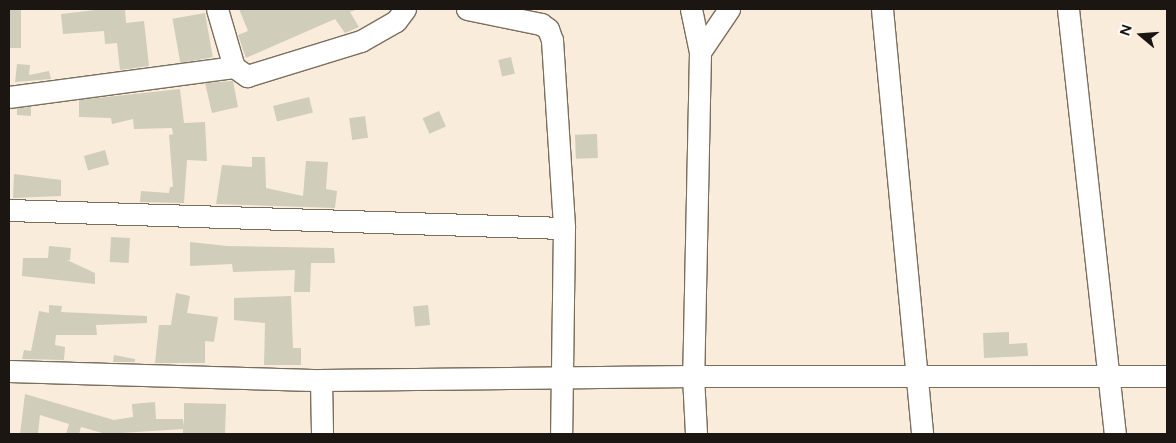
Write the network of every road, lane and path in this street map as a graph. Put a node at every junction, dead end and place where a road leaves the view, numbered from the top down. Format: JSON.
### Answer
{"nodes":[{"id":1,"x":217,"y":9,"type":"edge"},
{"id":2,"x":406,"y":9,"type":"edge"},
{"id":3,"x":467,"y":9,"type":"edge"},
{"id":4,"x":691,"y":9,"type":"edge"},
{"id":5,"x":729,"y":9,"type":"edge"},
{"id":6,"x":882,"y":9,"type":"edge"},
{"id":7,"x":1068,"y":9,"type":"edge"},
{"id":8,"x":700,"y":52,"type":"junction"},
{"id":9,"x":234,"y":67,"type":"junction"},
{"id":10,"x":9,"y":97,"type":"edge"},
{"id":11,"x":9,"y":210,"type":"edge"},
{"id":12,"x":564,"y":228,"type":"junction"},
{"id":13,"x":9,"y":371,"type":"edge"},
{"id":14,"x":916,"y":375,"type":"junction"},
{"id":15,"x":1111,"y":375,"type":"junction"},
{"id":16,"x":693,"y":376,"type":"junction"},
{"id":17,"x":1167,"y":376,"type":"edge"},
{"id":18,"x":561,"y":379,"type":"junction"},
{"id":19,"x":321,"y":380,"type":"junction"},
{"id":20,"x":322,"y":434,"type":"edge"},
{"id":21,"x":561,"y":434,"type":"edge"},
{"id":22,"x":696,"y":434,"type":"edge"},
{"id":23,"x":922,"y":434,"type":"edge"},
{"id":24,"x":1115,"y":434,"type":"edge"}],
"edges":[{"from":1,"to":9,"type":"street"},
{"from":2,"to":9,"type":"street"},
{"from":3,"to":12,"type":"street"},
{"from":4,"to":8,"type":"street"},
{"from":5,"to":8,"type":"street"},
{"from":6,"to":14,"type":"street"},
{"from":7,"to":15,"type":"street"},
{"from":8,"to":16,"type":"street"},
{"from":9,"to":10,"type":"street"},
{"from":11,"to":12,"type":"street"},
{"from":12,"to":18,"type":"street"},
{"from":13,"to":19,"type":"street"},
{"from":14,"to":15,"type":"street"},
{"from":14,"to":16,"type":"street"},
{"from":14,"to":23,"type":"street"},
{"from":15,"to":17,"type":"street"},
{"from":15,"to":24,"type":"street"},
{"from":16,"to":18,"type":"street"},
{"from":16,"to":22,"type":"street"},
{"from":18,"to":19,"type":"street"},
{"from":18,"to":21,"type":"street"},
{"from":19,"to":20,"type":"street"}]}
